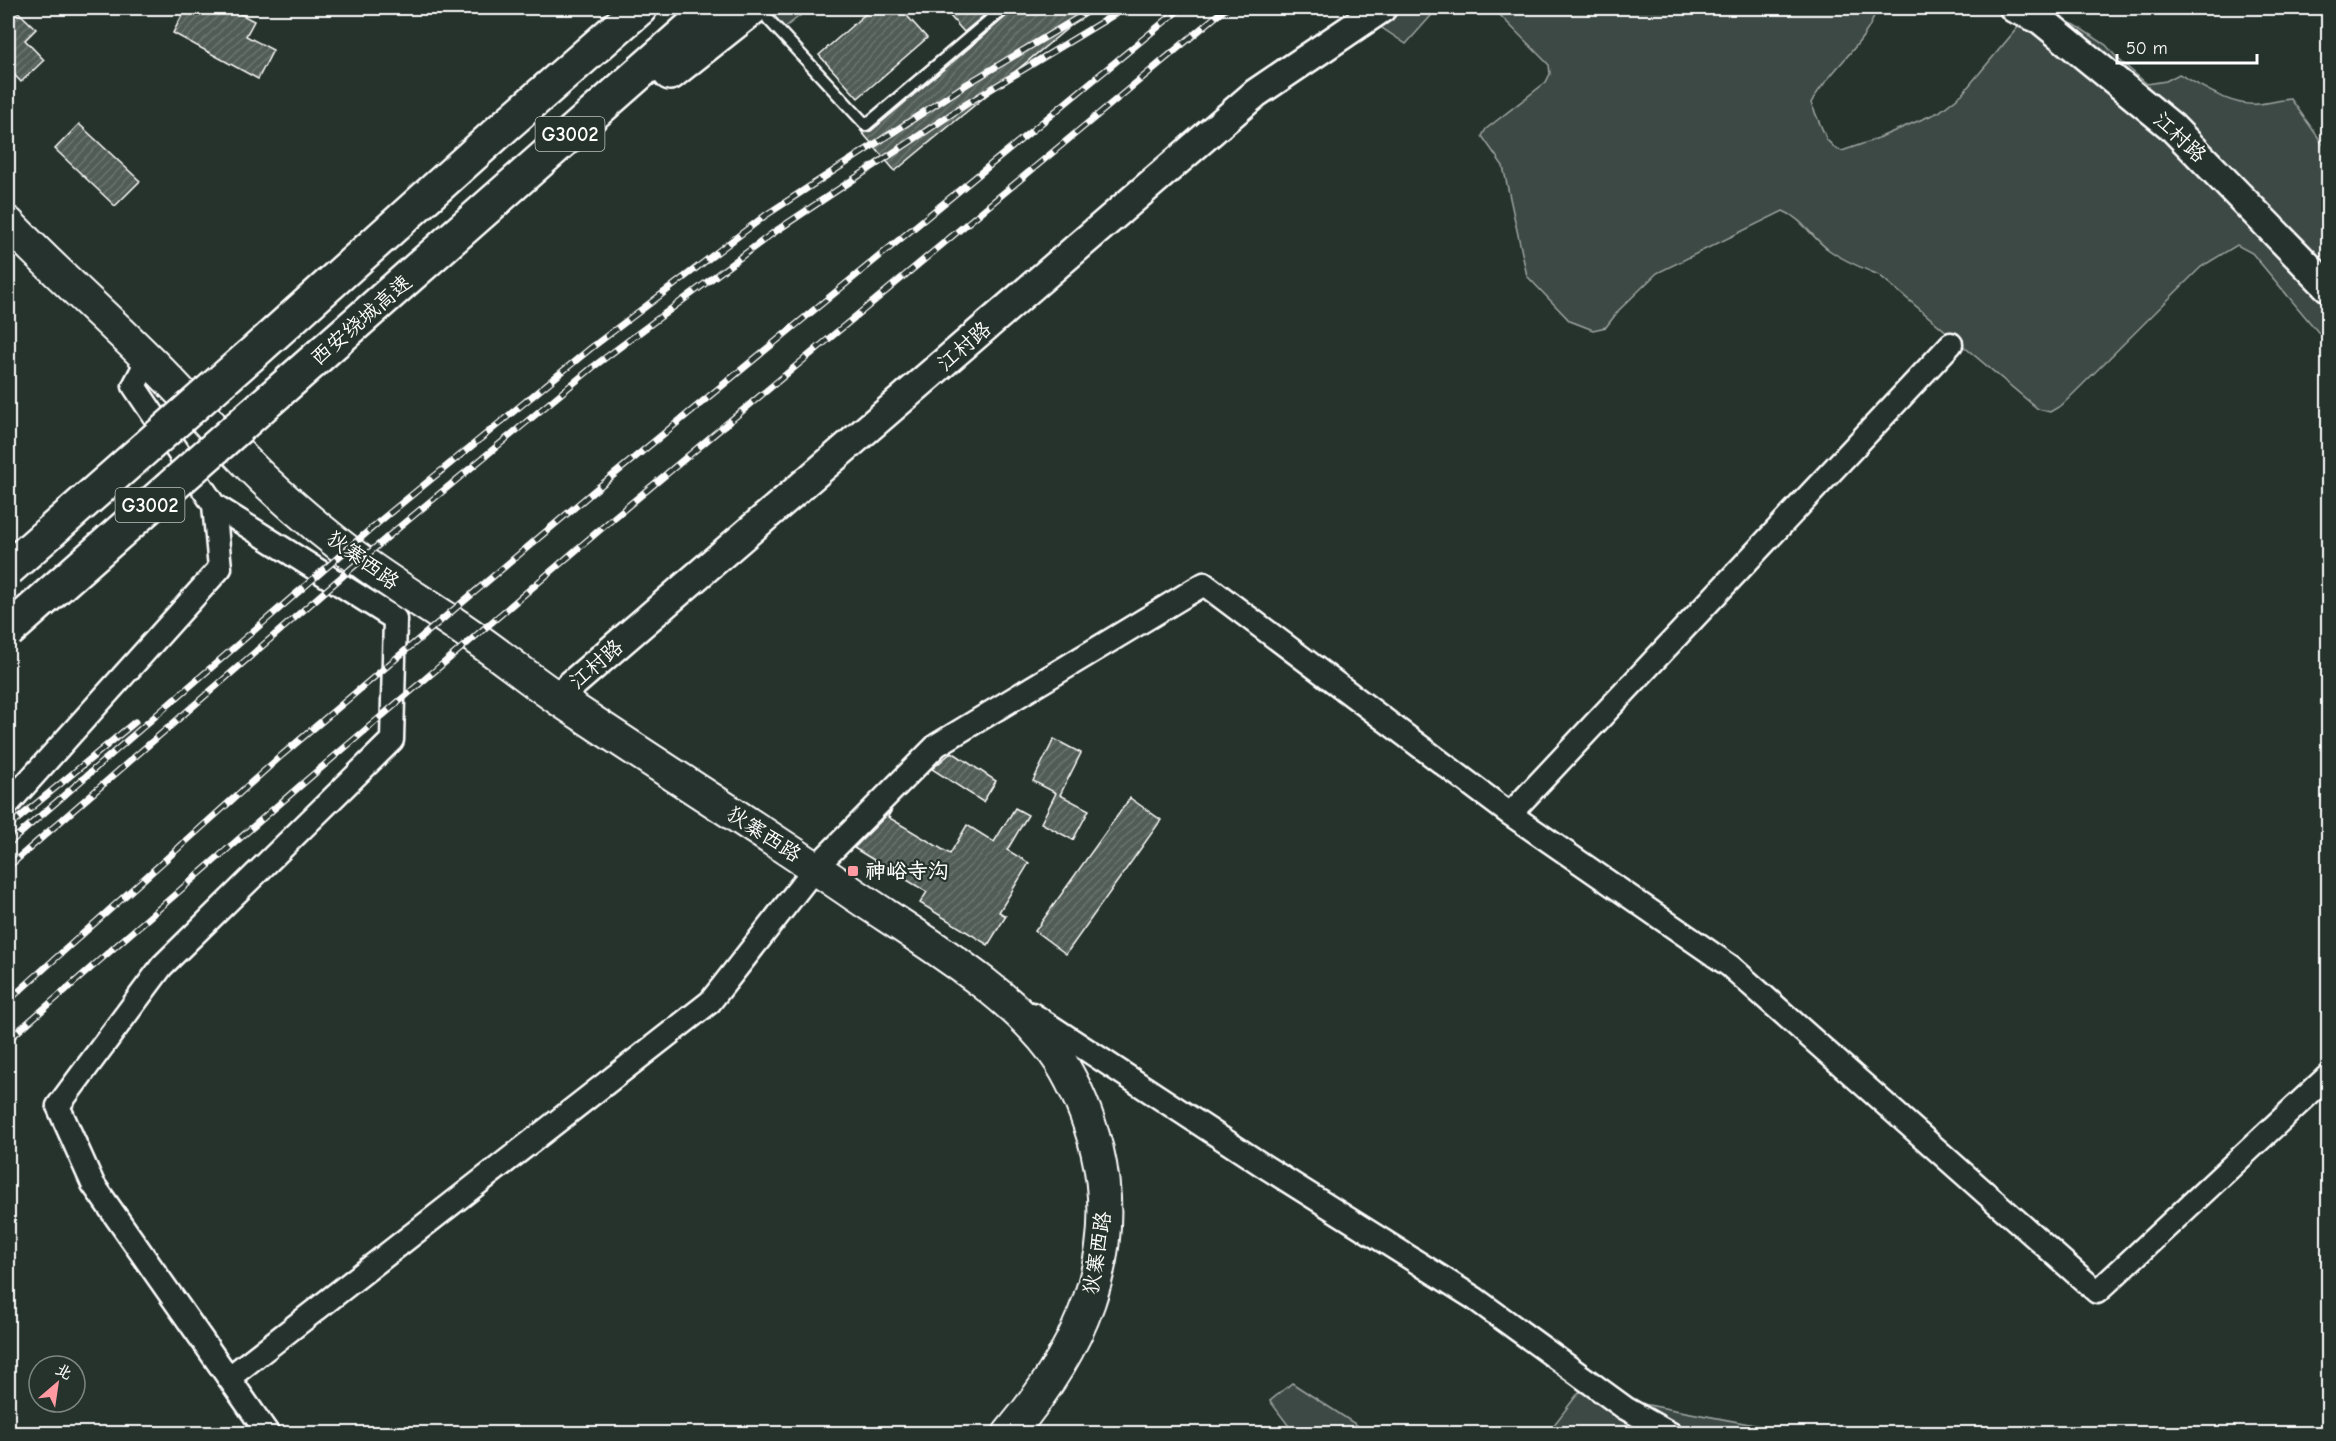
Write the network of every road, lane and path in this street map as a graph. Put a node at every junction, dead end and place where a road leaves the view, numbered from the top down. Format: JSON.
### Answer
{"nodes":[{"id":1,"x":638,"y":8,"type":"edge"},
{"id":2,"x":713,"y":8,"type":"edge"},
{"id":3,"x":1004,"y":8,"type":"edge"},
{"id":4,"x":1382,"y":8,"type":"edge"},
{"id":5,"x":2014,"y":8,"type":"edge"},
{"id":6,"x":760,"y":13,"type":"edge"},
{"id":7,"x":8,"y":198,"type":"edge"},
{"id":8,"x":8,"y":223,"type":"edge"},
{"id":9,"x":427,"y":261,"type":"junction"},
{"id":10,"x":2328,"y":287,"type":"edge"},
{"id":11,"x":1951,"y":344,"type":"dead end"},
{"id":12,"x":148,"y":359,"type":"junction"},
{"id":13,"x":214,"y":505,"type":"junction"},
{"id":14,"x":8,"y":569,"type":"edge"},
{"id":15,"x":8,"y":631,"type":"edge"},
{"id":16,"x":556,"y":698,"type":"junction"},
{"id":17,"x":8,"y":804,"type":"edge"},
{"id":18,"x":1510,"y":814,"type":"junction"},
{"id":19,"x":816,"y":867,"type":"junction"},
{"id":20,"x":958,"y":965,"type":"junction"},
{"id":21,"x":2328,"y":1076,"type":"edge"},
{"id":22,"x":230,"y":1377,"type":"junction"},
{"id":23,"x":268,"y":1434,"type":"edge"},
{"id":24,"x":1009,"y":1434,"type":"edge"},
{"id":25,"x":1671,"y":1434,"type":"edge"}],
"edges":[{"from":1,"to":14,"type":"highway","number":"G3002","bridge":true},
{"from":2,"to":9,"type":"highway","name":"西安绕城高速","number":"G3002"},
{"from":3,"to":6,"type":"lane"},
{"from":4,"to":16,"type":"street","name":"江村路"},
{"from":5,"to":10,"type":"street","name":"江村路"},
{"from":6,"to":9,"type":"highway"},
{"from":7,"to":12,"type":"main road","name":"狄寨西路"},
{"from":8,"to":12,"type":"main road","name":"狄寨西路"},
{"from":9,"to":15,"type":"highway","name":"西安绕城高速","number":"G3002","bridge":true},
{"from":11,"to":18,"type":"street"},
{"from":12,"to":13,"type":"street"},
{"from":12,"to":16,"type":"main road","name":"狄寨西路"},
{"from":13,"to":17,"type":"street"},
{"from":13,"to":22,"type":"street"},
{"from":16,"to":19,"type":"main road","name":"狄寨西路"},
{"from":18,"to":19,"type":"street"},
{"from":18,"to":21,"type":"street"},
{"from":19,"to":20,"type":"main road","name":"狄寨西路"},
{"from":19,"to":22,"type":"street"},
{"from":20,"to":24,"type":"main road","name":"狄寨西路"},
{"from":20,"to":25,"type":"street"},
{"from":22,"to":23,"type":"street"}]}
